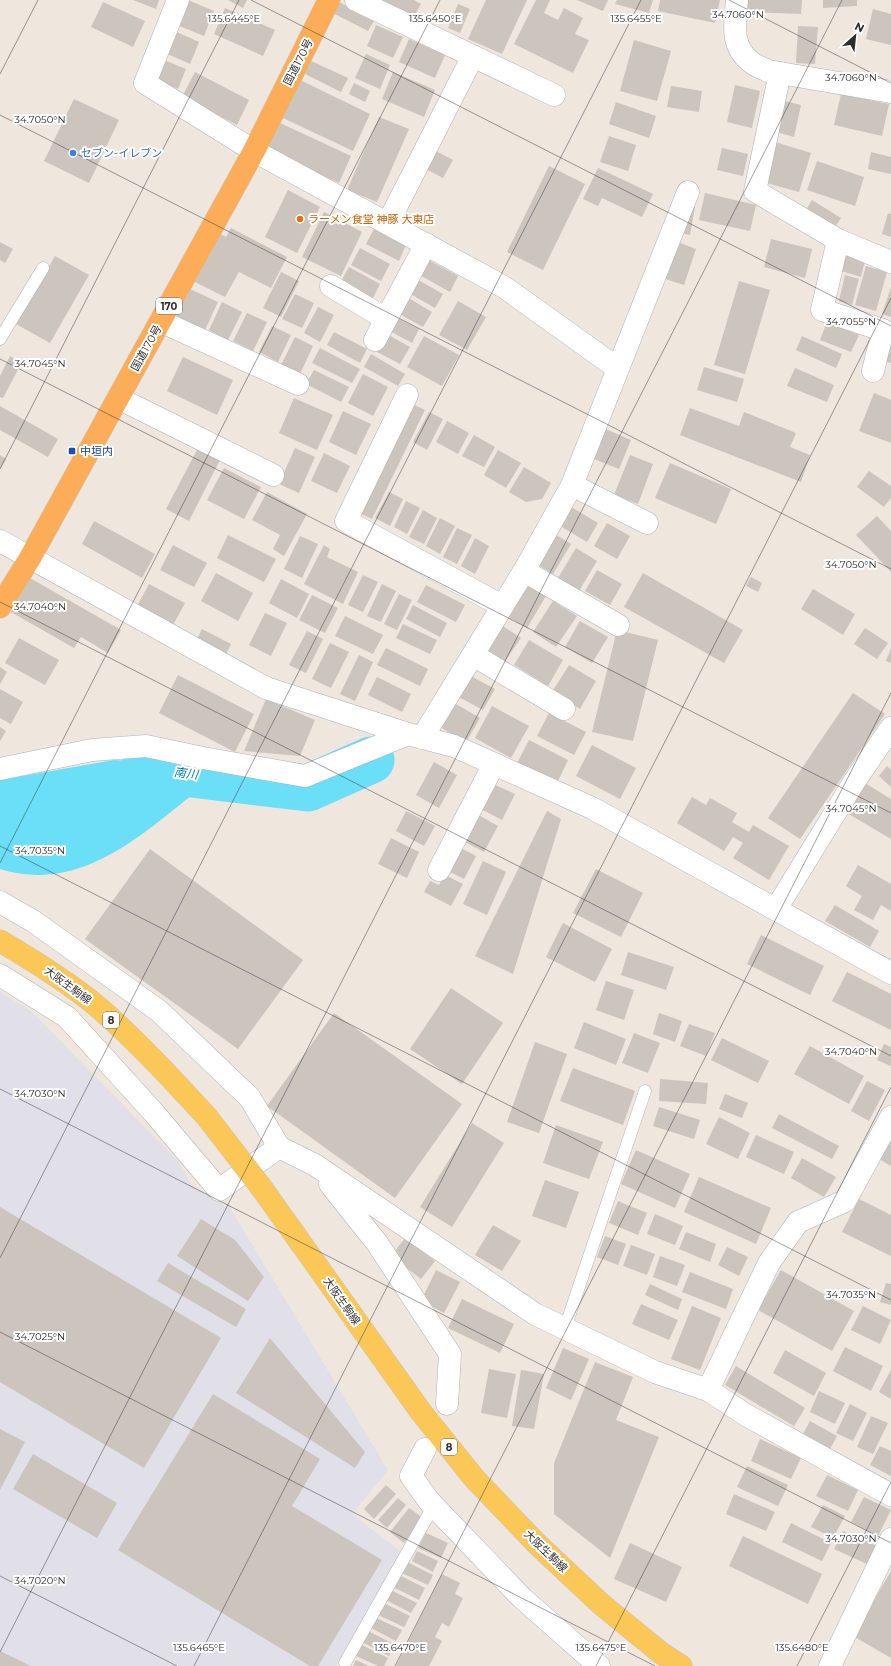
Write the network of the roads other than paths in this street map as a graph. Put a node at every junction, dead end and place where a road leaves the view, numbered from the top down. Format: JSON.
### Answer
{"nodes":[{"id":1,"x":178,"y":0,"type":"edge"},
{"id":2,"x":329,"y":0,"type":"edge"},
{"id":3,"x":356,"y":0,"type":"edge"},
{"id":4,"x":737,"y":0,"type":"edge"},
{"id":5,"x":473,"y":56,"type":"junction"},
{"id":6,"x":780,"y":73,"type":"junction"},
{"id":7,"x":891,"y":92,"type":"edge"},
{"id":8,"x":554,"y":95,"type":"dead end"},
{"id":9,"x":254,"y":151,"type":"junction"},
{"id":10,"x":688,"y":192,"type":"dead end"},
{"id":11,"x":388,"y":223,"type":"junction"},
{"id":12,"x":838,"y":240,"type":"junction"},
{"id":13,"x":426,"y":244,"type":"junction"},
{"id":14,"x":891,"y":262,"type":"edge"},
{"id":15,"x":42,"y":268,"type":"dead end"},
{"id":16,"x":331,"y":286,"type":"dead end"},
{"id":17,"x":386,"y":319,"type":"junction"},
{"id":18,"x":160,"y":321,"type":"junction"},
{"id":19,"x":0,"y":339,"type":"edge"},
{"id":20,"x":375,"y":340,"type":"dead end"},
{"id":21,"x":617,"y":368,"type":"junction"},
{"id":22,"x":873,"y":371,"type":"dead end"},
{"id":23,"x":298,"y":384,"type":"dead end"},
{"id":24,"x":407,"y":395,"type":"dead end"},
{"id":25,"x":118,"y":398,"type":"junction"},
{"id":26,"x":273,"y":475,"type":"dead end"},
{"id":27,"x":572,"y":485,"type":"junction"},
{"id":28,"x":647,"y":523,"type":"dead end"},
{"id":29,"x":0,"y":541,"type":"edge"},
{"id":30,"x":30,"y":558,"type":"junction"},
{"id":31,"x":524,"y":571,"type":"junction"},
{"id":32,"x":502,"y":606,"type":"junction"},
{"id":33,"x":0,"y":607,"type":"edge"},
{"id":34,"x":618,"y":626,"type":"dead end"},
{"id":35,"x":473,"y":655,"type":"junction"},
{"id":36,"x":564,"y":709,"type":"dead end"},
{"id":37,"x":891,"y":728,"type":"edge"},
{"id":38,"x":415,"y":736,"type":"junction"},
{"id":39,"x":494,"y":764,"type":"junction"},
{"id":40,"x":0,"y":769,"type":"edge"},
{"id":41,"x":439,"y":870,"type":"dead end"},
{"id":42,"x":0,"y":902,"type":"edge"},
{"id":43,"x":776,"y":908,"type":"junction"},
{"id":44,"x":0,"y":941,"type":"edge"},
{"id":45,"x":891,"y":973,"type":"edge"},
{"id":46,"x":0,"y":975,"type":"edge"},
{"id":47,"x":645,"y":1092,"type":"dead end"},
{"id":48,"x":891,"y":1117,"type":"edge"},
{"id":49,"x":280,"y":1147,"type":"junction"},
{"id":50,"x":315,"y":1165,"type":"junction"},
{"id":51,"x":565,"y":1328,"type":"junction"},
{"id":52,"x":708,"y":1390,"type":"junction"},
{"id":53,"x":447,"y":1404,"type":"dead end"},
{"id":54,"x":425,"y":1449,"type":"dead end"},
{"id":55,"x":891,"y":1496,"type":"edge"},
{"id":56,"x":434,"y":1505,"type":"junction"},
{"id":57,"x":891,"y":1539,"type":"edge"},
{"id":58,"x":345,"y":1663,"type":"dead end"},
{"id":59,"x":599,"y":1666,"type":"edge"},
{"id":60,"x":681,"y":1666,"type":"edge"},
{"id":61,"x":830,"y":1666,"type":"edge"}],
"edges":[{"from":1,"to":9,"type":"street"},
{"from":2,"to":9,"type":"highway","name":"国道170号","number":"170"},
{"from":3,"to":5,"type":"street"},
{"from":4,"to":6,"type":"street"},
{"from":5,"to":8,"type":"street"},
{"from":5,"to":11,"type":"street"},
{"from":6,"to":7,"type":"street"},
{"from":6,"to":12,"type":"street"},
{"from":9,"to":11,"type":"street"},
{"from":9,"to":18,"type":"highway","name":"国道170号","number":"170"},
{"from":10,"to":21,"type":"street"},
{"from":11,"to":13,"type":"street"},
{"from":12,"to":14,"type":"street"},
{"from":12,"to":22,"type":"street"},
{"from":13,"to":17,"type":"street"},
{"from":13,"to":21,"type":"street"},
{"from":15,"to":19,"type":"lane"},
{"from":16,"to":17,"type":"street"},
{"from":17,"to":20,"type":"street"},
{"from":18,"to":23,"type":"street"},
{"from":18,"to":25,"type":"highway","name":"国道170号","number":"170"},
{"from":21,"to":27,"type":"street"},
{"from":24,"to":32,"type":"street"},
{"from":25,"to":26,"type":"street"},
{"from":25,"to":30,"type":"highway","name":"国道170号","number":"170"},
{"from":27,"to":28,"type":"street"},
{"from":27,"to":31,"type":"street"},
{"from":29,"to":30,"type":"street"},
{"from":30,"to":33,"type":"highway","name":"国道170号","number":"170"},
{"from":30,"to":38,"type":"street"},
{"from":31,"to":32,"type":"street"},
{"from":31,"to":34,"type":"street"},
{"from":32,"to":35,"type":"street"},
{"from":35,"to":36,"type":"street"},
{"from":35,"to":38,"type":"street"},
{"from":37,"to":43,"type":"street"},
{"from":38,"to":39,"type":"street"},
{"from":38,"to":40,"type":"street"},
{"from":39,"to":41,"type":"street"},
{"from":39,"to":43,"type":"street"},
{"from":42,"to":49,"type":"street"},
{"from":43,"to":45,"type":"street"},
{"from":44,"to":60,"type":"main road","name":"大阪生駒線","number":"8","bridge":true},
{"from":46,"to":49,"type":"street"},
{"from":47,"to":51,"type":"lane"},
{"from":48,"to":52,"type":"street"},
{"from":49,"to":50,"type":"street"},
{"from":50,"to":51,"type":"street"},
{"from":50,"to":53,"type":"street"},
{"from":51,"to":52,"type":"street"},
{"from":52,"to":55,"type":"street"},
{"from":54,"to":56,"type":"street"},
{"from":56,"to":58,"type":"lane"},
{"from":56,"to":59,"type":"street"},
{"from":57,"to":61,"type":"street"}]}
